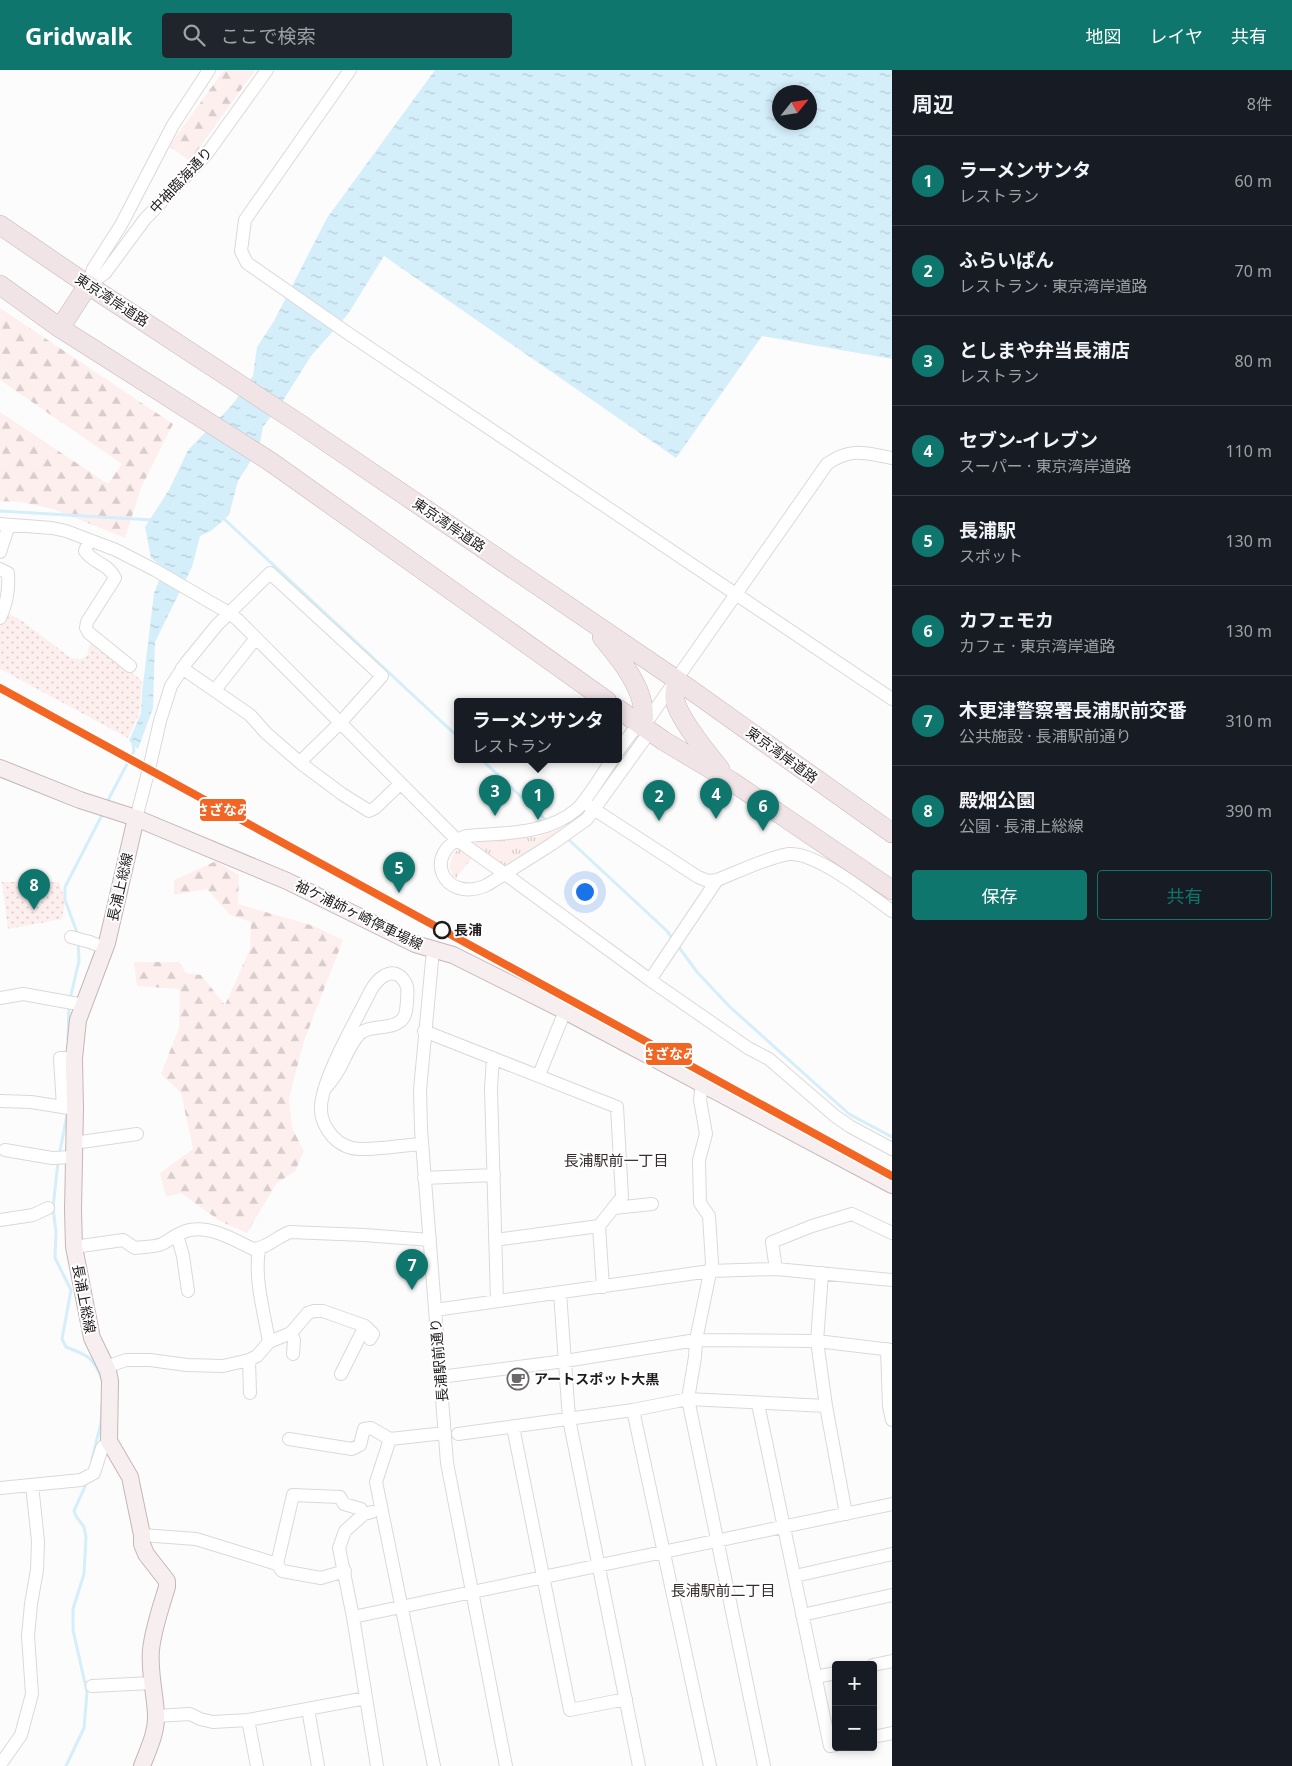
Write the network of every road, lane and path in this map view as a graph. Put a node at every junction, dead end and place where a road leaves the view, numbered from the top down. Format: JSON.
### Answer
{"nodes":[{"id":1,"x":209,"y":70,"type":"edge"},
{"id":2,"x":267,"y":70,"type":"edge"},
{"id":3,"x":350,"y":70,"type":"edge"},
{"id":4,"x":0,"y":225,"type":"edge"},
{"id":5,"x":0,"y":285,"type":"edge"},
{"id":6,"x":88,"y":285,"type":"junction"},
{"id":7,"x":60,"y":328,"type":"junction"},
{"id":8,"x":892,"y":458,"type":"edge"},
{"id":9,"x":5,"y":525,"type":"edge"},
{"id":10,"x":89,"y":540,"type":"junction"},
{"id":11,"x":0,"y":552,"type":"edge"},
{"id":12,"x":0,"y":569,"type":"edge"},
{"id":13,"x":737,"y":594,"type":"junction"},
{"id":14,"x":228,"y":613,"type":"junction"},
{"id":15,"x":0,"y":618,"type":"edge"},
{"id":16,"x":592,"y":624,"type":"junction"},
{"id":17,"x":256,"y":638,"type":"junction"},
{"id":18,"x":130,"y":666,"type":"dead end"},
{"id":19,"x":182,"y":668,"type":"junction"},
{"id":20,"x":677,"y":680,"type":"junction"},
{"id":21,"x":215,"y":690,"type":"junction"},
{"id":22,"x":603,"y":698,"type":"edge"},
{"id":23,"x":892,"y":699,"type":"edge"},
{"id":24,"x":622,"y":712,"type":"edge"},
{"id":25,"x":341,"y":722,"type":"junction"},
{"id":26,"x":643,"y":727,"type":"junction"},
{"id":27,"x":622,"y":745,"type":"edge"},
{"id":28,"x":300,"y":762,"type":"junction"},
{"id":29,"x":610,"y":763,"type":"edge"},
{"id":30,"x":0,"y":768,"type":"edge"},
{"id":31,"x":731,"y":781,"type":"junction"},
{"id":32,"x":400,"y":784,"type":"junction"},
{"id":33,"x":583,"y":801,"type":"junction"},
{"id":34,"x":595,"y":810,"type":"junction"},
{"id":35,"x":136,"y":818,"type":"junction"},
{"id":36,"x":892,"y":833,"type":"edge"},
{"id":37,"x":456,"y":839,"type":"junction"},
{"id":38,"x":505,"y":874,"type":"junction"},
{"id":39,"x":717,"y":880,"type":"junction"},
{"id":40,"x":892,"y":890,"type":"edge"},
{"id":41,"x":892,"y":911,"type":"edge"},
{"id":42,"x":71,"y":937,"type":"dead end"},
{"id":43,"x":105,"y":948,"type":"junction"},
{"id":44,"x":433,"y":950,"type":"junction"},
{"id":45,"x":650,"y":980,"type":"junction"},
{"id":46,"x":0,"y":998,"type":"edge"},
{"id":47,"x":84,"y":1004,"type":"junction"},
{"id":48,"x":565,"y":1011,"type":"junction"},
{"id":49,"x":424,"y":1031,"type":"junction"},
{"id":50,"x":493,"y":1058,"type":"junction"},
{"id":51,"x":539,"y":1076,"type":"junction"},
{"id":52,"x":702,"y":1083,"type":"junction"},
{"id":53,"x":324,"y":1090,"type":"junction"},
{"id":54,"x":0,"y":1101,"type":"edge"},
{"id":55,"x":69,"y":1108,"type":"junction"},
{"id":56,"x":137,"y":1134,"type":"dead end"},
{"id":57,"x":421,"y":1144,"type":"junction"},
{"id":58,"x":892,"y":1149,"type":"edge"},
{"id":59,"x":5,"y":1150,"type":"dead end"},
{"id":60,"x":74,"y":1150,"type":"junction"},
{"id":61,"x":494,"y":1175,"type":"junction"},
{"id":62,"x":424,"y":1178,"type":"junction"},
{"id":63,"x":892,"y":1185,"type":"edge"},
{"id":64,"x":652,"y":1204,"type":"dead end"},
{"id":65,"x":48,"y":1208,"type":"dead end"},
{"id":66,"x":614,"y":1208,"type":"junction"},
{"id":67,"x":0,"y":1220,"type":"edge"},
{"id":68,"x":599,"y":1226,"type":"junction"},
{"id":69,"x":892,"y":1233,"type":"edge"},
{"id":70,"x":177,"y":1235,"type":"junction"},
{"id":71,"x":430,"y":1240,"type":"junction"},
{"id":72,"x":495,"y":1240,"type":"junction"},
{"id":73,"x":74,"y":1247,"type":"junction"},
{"id":74,"x":259,"y":1249,"type":"junction"},
{"id":75,"x":776,"y":1269,"type":"junction"},
{"id":76,"x":710,"y":1271,"type":"junction"},
{"id":77,"x":822,"y":1273,"type":"junction"},
{"id":78,"x":892,"y":1280,"type":"edge"},
{"id":79,"x":603,"y":1287,"type":"junction"},
{"id":80,"x":188,"y":1291,"type":"dead end"},
{"id":81,"x":560,"y":1293,"type":"junction"},
{"id":82,"x":498,"y":1301,"type":"junction"},
{"id":83,"x":435,"y":1310,"type":"junction"},
{"id":84,"x":365,"y":1326,"type":"junction"},
{"id":85,"x":291,"y":1333,"type":"junction"},
{"id":86,"x":370,"y":1339,"type":"dead end"},
{"id":87,"x":696,"y":1340,"type":"junction"},
{"id":88,"x":817,"y":1341,"type":"junction"},
{"id":89,"x":269,"y":1342,"type":"junction"},
{"id":90,"x":890,"y":1350,"type":"edge"},
{"id":91,"x":293,"y":1354,"type":"dead end"},
{"id":92,"x":249,"y":1360,"type":"junction"},
{"id":93,"x":565,"y":1361,"type":"junction"},
{"id":94,"x":106,"y":1367,"type":"junction"},
{"id":95,"x":341,"y":1374,"type":"dead end"},
{"id":96,"x":440,"y":1377,"type":"junction"},
{"id":97,"x":250,"y":1393,"type":"dead end"},
{"id":98,"x":688,"y":1399,"type":"junction"},
{"id":99,"x":758,"y":1404,"type":"junction"},
{"id":100,"x":826,"y":1406,"type":"junction"},
{"id":101,"x":633,"y":1410,"type":"junction"},
{"id":102,"x":569,"y":1419,"type":"junction"},
{"id":103,"x":892,"y":1420,"type":"edge"},
{"id":104,"x":513,"y":1427,"type":"junction"},
{"id":105,"x":445,"y":1433,"type":"junction"},
{"id":106,"x":458,"y":1434,"type":"dead end"},
{"id":107,"x":289,"y":1439,"type":"dead end"},
{"id":108,"x":390,"y":1439,"type":"junction"},
{"id":109,"x":109,"y":1441,"type":"junction"},
{"id":110,"x":32,"y":1484,"type":"junction"},
{"id":111,"x":0,"y":1488,"type":"edge"},
{"id":112,"x":892,"y":1504,"type":"edge"},
{"id":113,"x":381,"y":1509,"type":"junction"},
{"id":114,"x":364,"y":1514,"type":"junction"},
{"id":115,"x":846,"y":1514,"type":"junction"},
{"id":116,"x":783,"y":1527,"type":"junction"},
{"id":117,"x":142,"y":1534,"type":"junction"},
{"id":118,"x":717,"y":1541,"type":"junction"},
{"id":119,"x":663,"y":1550,"type":"junction"},
{"id":120,"x":892,"y":1554,"type":"edge"},
{"id":121,"x":277,"y":1564,"type":"junction"},
{"id":122,"x":598,"y":1564,"type":"junction"},
{"id":123,"x":344,"y":1571,"type":"junction"},
{"id":124,"x":542,"y":1576,"type":"junction"},
{"id":125,"x":795,"y":1576,"type":"junction"},
{"id":126,"x":472,"y":1591,"type":"junction"},
{"id":127,"x":892,"y":1596,"type":"edge"},
{"id":128,"x":402,"y":1606,"type":"junction"},
{"id":129,"x":802,"y":1616,"type":"junction"},
{"id":130,"x":353,"y":1617,"type":"junction"},
{"id":131,"x":892,"y":1661,"type":"edge"},
{"id":132,"x":877,"y":1664,"type":"edge"},
{"id":133,"x":832,"y":1674,"type":"edge"},
{"id":134,"x":815,"y":1677,"type":"junction"},
{"id":135,"x":152,"y":1683,"type":"junction"},
{"id":136,"x":92,"y":1686,"type":"dead end"},
{"id":137,"x":366,"y":1698,"type":"junction"},
{"id":138,"x":626,"y":1699,"type":"junction"},
{"id":139,"x":308,"y":1709,"type":"junction"},
{"id":140,"x":156,"y":1716,"type":"junction"},
{"id":141,"x":248,"y":1720,"type":"junction"},
{"id":142,"x":892,"y":1734,"type":"edge"},
{"id":143,"x":877,"y":1736,"type":"edge"},
{"id":144,"x":832,"y":1746,"type":"edge"},
{"id":145,"x":3,"y":1763,"type":"edge"},
{"id":146,"x":142,"y":1766,"type":"edge"},
{"id":147,"x":257,"y":1766,"type":"edge"},
{"id":148,"x":318,"y":1766,"type":"edge"},
{"id":149,"x":377,"y":1766,"type":"edge"},
{"id":150,"x":434,"y":1766,"type":"edge"},
{"id":151,"x":506,"y":1766,"type":"edge"},
{"id":152,"x":639,"y":1766,"type":"edge"},
{"id":153,"x":710,"y":1766,"type":"edge"},
{"id":154,"x":764,"y":1766,"type":"edge"}],
"edges":[{"from":1,"to":6,"type":"street","name":"中袖臨海通り"},
{"from":2,"to":6,"type":"street","name":"中袖臨海通り"},
{"from":3,"to":13,"type":"street"},
{"from":4,"to":6,"type":"highway","name":"東京湾岸道路"},
{"from":5,"to":7,"type":"highway"},
{"from":6,"to":7,"type":"highway"},
{"from":6,"to":16,"type":"highway","name":"東京湾岸道路"},
{"from":7,"to":22,"type":"highway"},
{"from":8,"to":13,"type":"street"},
{"from":9,"to":10,"type":"street"},
{"from":9,"to":11,"type":"street"},
{"from":10,"to":14,"type":"street"},
{"from":10,"to":18,"type":"street"},
{"from":12,"to":15,"type":"street"},
{"from":13,"to":20,"type":"street"},
{"from":13,"to":23,"type":"street"},
{"from":14,"to":17,"type":"street"},
{"from":14,"to":19,"type":"street"},
{"from":14,"to":25,"type":"street"},
{"from":16,"to":20,"type":"highway","name":"東京湾岸道路"},
{"from":16,"to":26,"type":"highway"},
{"from":17,"to":21,"type":"street"},
{"from":17,"to":25,"type":"street"},
{"from":19,"to":21,"type":"street"},
{"from":19,"to":35,"type":"street"},
{"from":20,"to":26,"type":"street"},
{"from":20,"to":31,"type":"highway"},
{"from":20,"to":36,"type":"highway","name":"東京湾岸道路"},
{"from":21,"to":28,"type":"street"},
{"from":24,"to":26,"type":"highway"},
{"from":25,"to":28,"type":"street"},
{"from":25,"to":32,"type":"street"},
{"from":26,"to":27,"type":"street"},
{"from":26,"to":31,"type":"highway"},
{"from":26,"to":34,"type":"street"},
{"from":28,"to":32,"type":"street"},
{"from":29,"to":33,"type":"street"},
{"from":30,"to":35,"type":"main road","name":"袖ケ浦姉ヶ崎停車場線"},
{"from":31,"to":40,"type":"highway"},
{"from":32,"to":37,"type":"street"},
{"from":33,"to":34,"type":"street"},
{"from":33,"to":37,"type":"street"},
{"from":34,"to":38,"type":"street"},
{"from":34,"to":39,"type":"street"},
{"from":35,"to":43,"type":"main road","name":"長浦上総線"},
{"from":35,"to":44,"type":"main road","name":"袖ケ浦姉ヶ崎停車場線"},
{"from":37,"to":38,"type":"street"},
{"from":37,"to":38,"type":"street"},
{"from":38,"to":45,"type":"street"},
{"from":39,"to":41,"type":"street"},
{"from":39,"to":45,"type":"street"},
{"from":42,"to":43,"type":"street"},
{"from":43,"to":47,"type":"main road","name":"長浦上総線"},
{"from":44,"to":48,"type":"main road","name":"袖ケ浦姉ヶ崎停車場線"},
{"from":44,"to":49,"type":"street","name":"長浦駅前通り"},
{"from":45,"to":58,"type":"street"},
{"from":46,"to":47,"type":"street"},
{"from":47,"to":55,"type":"main road","name":"長浦上総線"},
{"from":48,"to":51,"type":"street"},
{"from":48,"to":52,"type":"main road","name":"袖ケ浦姉ヶ崎停車場線"},
{"from":49,"to":50,"type":"street"},
{"from":49,"to":57,"type":"street","name":"長浦駅前通り"},
{"from":50,"to":51,"type":"street"},
{"from":50,"to":61,"type":"street"},
{"from":51,"to":66,"type":"street"},
{"from":52,"to":63,"type":"main road","name":"袖ケ浦姉ヶ崎停車場線"},
{"from":52,"to":76,"type":"street"},
{"from":53,"to":53,"type":"street"},
{"from":53,"to":57,"type":"street"},
{"from":54,"to":55,"type":"street"},
{"from":55,"to":60,"type":"main road","name":"長浦上総線"},
{"from":56,"to":60,"type":"street"},
{"from":57,"to":62,"type":"street","name":"長浦駅前通り"},
{"from":59,"to":60,"type":"street"},
{"from":60,"to":73,"type":"main road","name":"長浦上総線"},
{"from":61,"to":62,"type":"street"},
{"from":61,"to":72,"type":"street"},
{"from":62,"to":71,"type":"street","name":"長浦駅前通り"},
{"from":64,"to":66,"type":"street"},
{"from":65,"to":67,"type":"street"},
{"from":66,"to":68,"type":"street"},
{"from":68,"to":72,"type":"street"},
{"from":68,"to":79,"type":"street"},
{"from":69,"to":75,"type":"street"},
{"from":70,"to":73,"type":"street"},
{"from":70,"to":74,"type":"street"},
{"from":70,"to":80,"type":"street"},
{"from":71,"to":74,"type":"street"},
{"from":71,"to":83,"type":"street","name":"長浦駅前通り"},
{"from":72,"to":82,"type":"street"},
{"from":73,"to":94,"type":"main road","name":"長浦上総線"},
{"from":74,"to":89,"type":"street"},
{"from":75,"to":76,"type":"street"},
{"from":75,"to":77,"type":"street"},
{"from":76,"to":79,"type":"street"},
{"from":76,"to":87,"type":"street"},
{"from":77,"to":78,"type":"street"},
{"from":77,"to":88,"type":"street"},
{"from":79,"to":81,"type":"street"},
{"from":81,"to":82,"type":"street"},
{"from":81,"to":93,"type":"street"},
{"from":82,"to":83,"type":"street"},
{"from":83,"to":96,"type":"street","name":"長浦駅前通り"},
{"from":84,"to":85,"type":"street"},
{"from":84,"to":86,"type":"street"},
{"from":84,"to":95,"type":"street"},
{"from":85,"to":89,"type":"street"},
{"from":85,"to":91,"type":"street"},
{"from":87,"to":88,"type":"street"},
{"from":87,"to":93,"type":"street"},
{"from":87,"to":98,"type":"street"},
{"from":88,"to":90,"type":"street"},
{"from":88,"to":100,"type":"street"},
{"from":89,"to":92,"type":"street"},
{"from":90,"to":103,"type":"street"},
{"from":92,"to":94,"type":"street"},
{"from":92,"to":97,"type":"street"},
{"from":93,"to":96,"type":"street"},
{"from":93,"to":102,"type":"street"},
{"from":94,"to":109,"type":"main road","name":"長浦上総線"},
{"from":96,"to":105,"type":"street","name":"長浦駅前通り"},
{"from":98,"to":99,"type":"street"},
{"from":98,"to":101,"type":"street"},
{"from":98,"to":118,"type":"street"},
{"from":99,"to":100,"type":"street"},
{"from":99,"to":116,"type":"street"},
{"from":100,"to":115,"type":"street"},
{"from":101,"to":102,"type":"street"},
{"from":101,"to":119,"type":"street"},
{"from":102,"to":104,"type":"street"},
{"from":102,"to":122,"type":"street"},
{"from":104,"to":106,"type":"street"},
{"from":104,"to":124,"type":"street"},
{"from":105,"to":108,"type":"street"},
{"from":105,"to":126,"type":"street","name":"長浦駅前通り"},
{"from":107,"to":108,"type":"street"},
{"from":108,"to":113,"type":"street"},
{"from":109,"to":110,"type":"street"},
{"from":109,"to":117,"type":"main road"},
{"from":110,"to":111,"type":"street"},
{"from":110,"to":145,"type":"street"},
{"from":112,"to":115,"type":"street"},
{"from":113,"to":114,"type":"street"},
{"from":113,"to":128,"type":"street"},
{"from":114,"to":121,"type":"street"},
{"from":114,"to":123,"type":"street"},
{"from":115,"to":116,"type":"street"},
{"from":116,"to":118,"type":"street"},
{"from":116,"to":125,"type":"street"},
{"from":117,"to":121,"type":"street"},
{"from":117,"to":135,"type":"main road"},
{"from":118,"to":119,"type":"street"},
{"from":118,"to":154,"type":"street"},
{"from":119,"to":122,"type":"street"},
{"from":119,"to":153,"type":"street"},
{"from":120,"to":125,"type":"street"},
{"from":121,"to":123,"type":"street"},
{"from":122,"to":124,"type":"street"},
{"from":122,"to":138,"type":"street"},
{"from":123,"to":130,"type":"street"},
{"from":124,"to":126,"type":"street"},
{"from":124,"to":138,"type":"street"},
{"from":125,"to":129,"type":"street"},
{"from":126,"to":128,"type":"street"},
{"from":126,"to":151,"type":"street","name":"長浦駅前通り"},
{"from":127,"to":129,"type":"street"},
{"from":128,"to":130,"type":"street"},
{"from":128,"to":150,"type":"street"},
{"from":129,"to":134,"type":"street"},
{"from":130,"to":137,"type":"street"},
{"from":131,"to":132,"type":"street"},
{"from":133,"to":134,"type":"street"},
{"from":134,"to":144,"type":"street"},
{"from":135,"to":136,"type":"street"},
{"from":135,"to":140,"type":"main road"},
{"from":137,"to":139,"type":"street"},
{"from":137,"to":149,"type":"street"},
{"from":138,"to":152,"type":"street"},
{"from":139,"to":141,"type":"street"},
{"from":139,"to":148,"type":"street"},
{"from":140,"to":141,"type":"street"},
{"from":140,"to":146,"type":"main road"},
{"from":141,"to":147,"type":"street"},
{"from":142,"to":143,"type":"street"}]}
